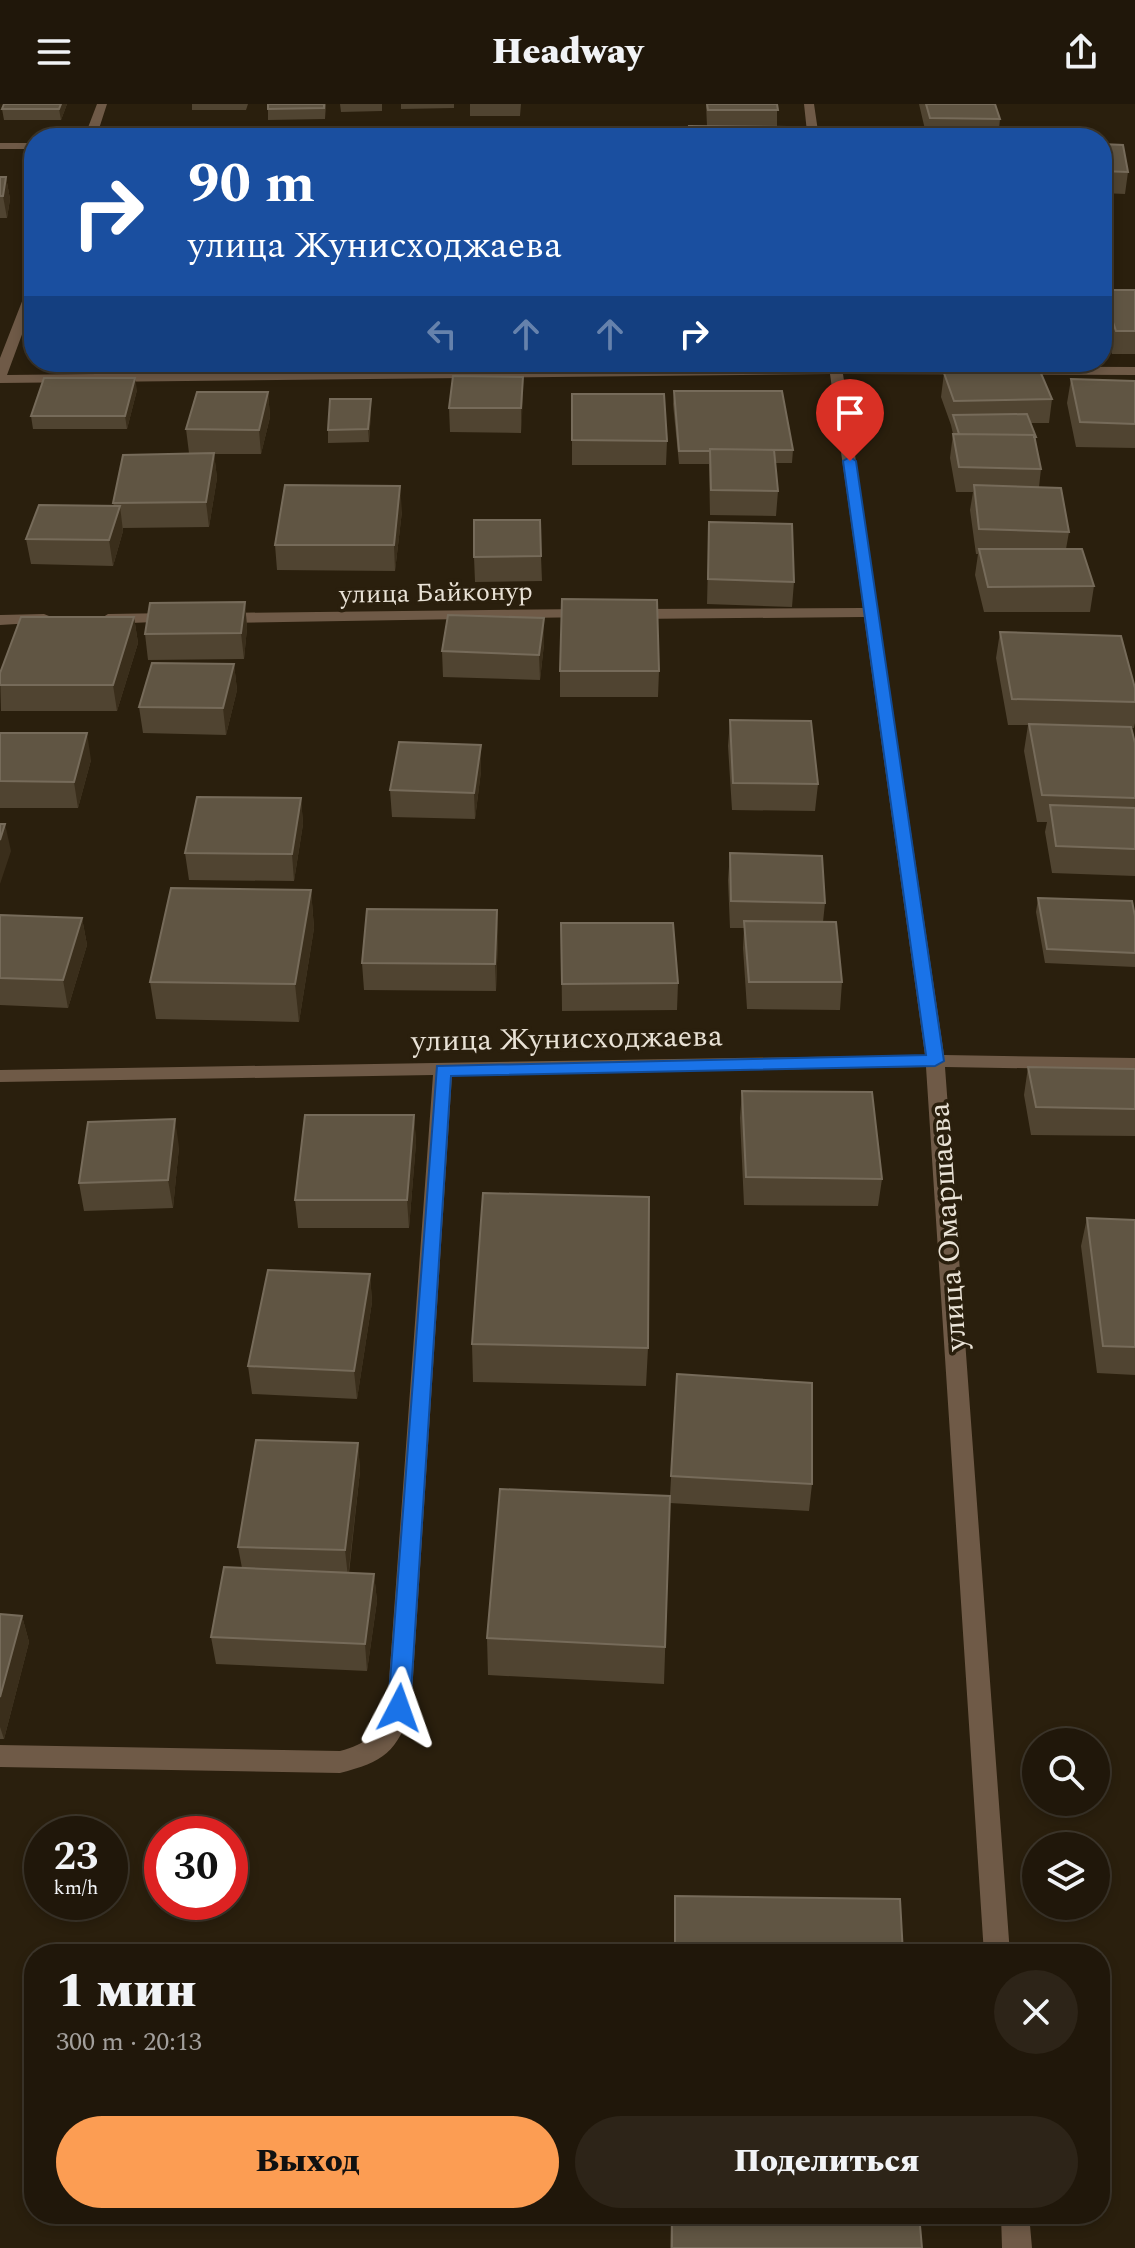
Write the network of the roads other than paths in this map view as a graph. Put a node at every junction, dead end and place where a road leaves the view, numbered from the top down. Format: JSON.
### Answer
{"nodes":[{"id":1,"x":102,"y":104,"type":"edge"},
{"id":2,"x":809,"y":104,"type":"edge"},
{"id":3,"x":94,"y":128,"type":"edge"},
{"id":4,"x":812,"y":128,"type":"edge"},
{"id":5,"x":0,"y":146,"type":"edge"},
{"id":6,"x":24,"y":146,"type":"edge"},
{"id":7,"x":24,"y":313,"type":"edge"},
{"id":8,"x":1112,"y":371,"type":"edge"},
{"id":9,"x":1135,"y":371,"type":"edge"},
{"id":10,"x":380,"y":372,"type":"edge"},
{"id":11,"x":837,"y":372,"type":"edge"},
{"id":12,"x":0,"y":377,"type":"edge"},
{"id":13,"x":872,"y":612,"type":"junction"},
{"id":14,"x":63,"y":619,"type":"edge"},
{"id":15,"x":95,"y":619,"type":"edge"},
{"id":16,"x":0,"y":620,"type":"edge"},
{"id":17,"x":935,"y":1061,"type":"junction"},
{"id":18,"x":1135,"y":1064,"type":"edge"},
{"id":19,"x":443,"y":1070,"type":"junction"},
{"id":20,"x":0,"y":1076,"type":"edge"},
{"id":21,"x":0,"y":1756,"type":"edge"},
{"id":22,"x":996,"y":1944,"type":"edge"},
{"id":23,"x":1016,"y":2224,"type":"edge"},
{"id":24,"x":1017,"y":2248,"type":"edge"}],
"edges":[{"from":1,"to":3,"type":"street"},
{"from":2,"to":4,"type":"street"},
{"from":5,"to":6,"type":"street"},
{"from":7,"to":12,"type":"street"},
{"from":8,"to":9,"type":"street"},
{"from":10,"to":12,"type":"street"},
{"from":11,"to":13,"type":"street","name":"улица Омаршаева"},
{"from":13,"to":15,"type":"street","name":"улица Байконур"},
{"from":13,"to":17,"type":"street","name":"улица Омаршаева"},
{"from":14,"to":16,"type":"street"},
{"from":17,"to":18,"type":"street","name":"улица Жунисходжаева"},
{"from":17,"to":19,"type":"street","name":"улица Жунисходжаева"},
{"from":17,"to":22,"type":"street","name":"улица Омаршаева"},
{"from":19,"to":20,"type":"street","name":"улица Жунисходжаева"},
{"from":19,"to":21,"type":"street"},
{"from":23,"to":24,"type":"street"}]}
